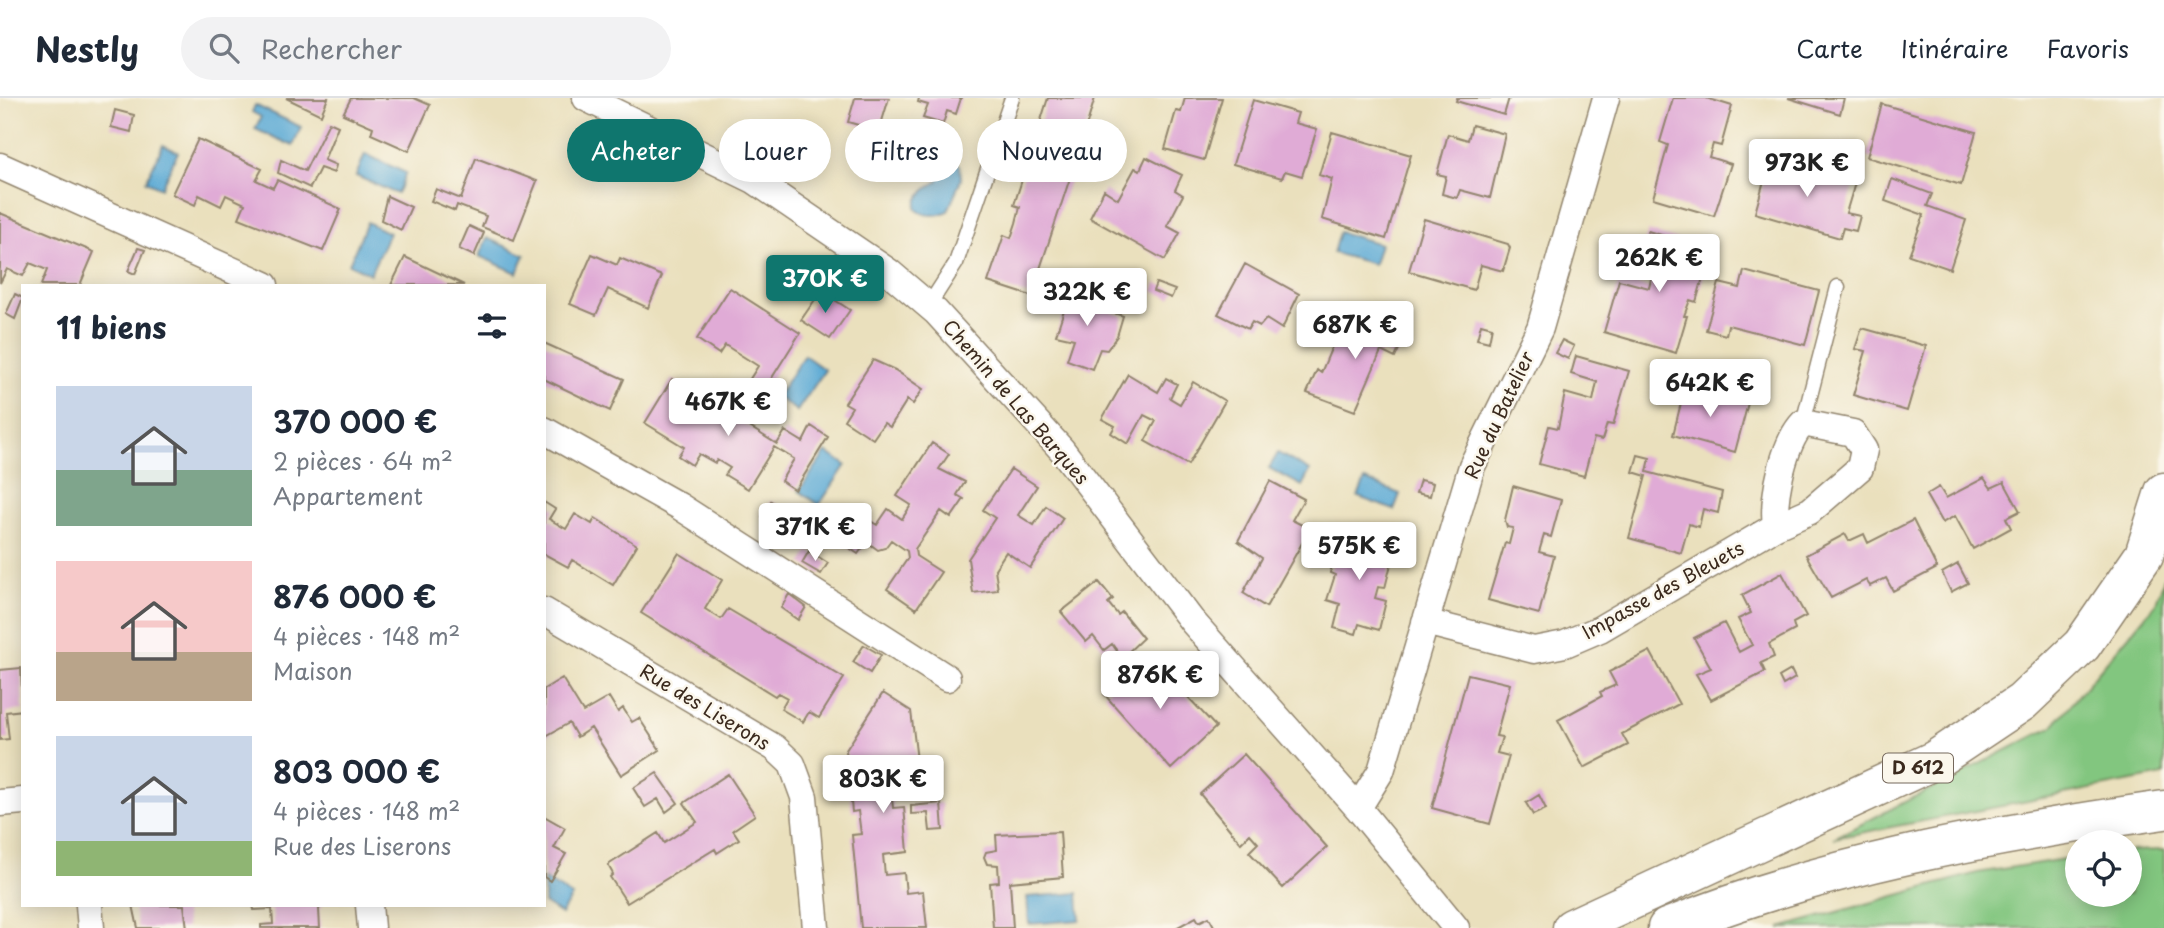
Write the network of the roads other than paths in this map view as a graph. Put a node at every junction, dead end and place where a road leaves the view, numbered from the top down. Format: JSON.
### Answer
{"nodes":[{"id":1,"x":586,"y":98,"type":"edge"},
{"id":2,"x":1012,"y":98,"type":"edge"},
{"id":3,"x":1606,"y":98,"type":"edge"},
{"id":4,"x":0,"y":166,"type":"edge"},
{"id":5,"x":263,"y":284,"type":"edge"},
{"id":6,"x":1838,"y":287,"type":"dead end"},
{"id":7,"x":929,"y":305,"type":"junction"},
{"id":8,"x":1803,"y":423,"type":"junction"},
{"id":9,"x":546,"y":431,"type":"edge"},
{"id":10,"x":2164,"y":492,"type":"edge"},
{"id":11,"x":1776,"y":526,"type":"junction"},
{"id":12,"x":546,"y":612,"type":"edge"},
{"id":13,"x":1425,"y":622,"type":"junction"},
{"id":14,"x":947,"y":678,"type":"dead end"},
{"id":15,"x":21,"y":801,"type":"edge"},
{"id":16,"x":0,"y":803,"type":"edge"},
{"id":17,"x":1359,"y":808,"type":"junction"},
{"id":18,"x":2164,"y":810,"type":"edge"},
{"id":19,"x":2164,"y":834,"type":"edge"},
{"id":20,"x":2142,"y":837,"type":"edge"},
{"id":21,"x":2065,"y":846,"type":"edge"},
{"id":22,"x":89,"y":907,"type":"edge"},
{"id":23,"x":369,"y":907,"type":"edge"},
{"id":24,"x":91,"y":928,"type":"edge"},
{"id":25,"x":371,"y":928,"type":"edge"},
{"id":26,"x":816,"y":928,"type":"edge"},
{"id":27,"x":1456,"y":928,"type":"edge"},
{"id":28,"x":1572,"y":928,"type":"edge"},
{"id":29,"x":1667,"y":928,"type":"edge"},
{"id":30,"x":1737,"y":928,"type":"edge"}],
"edges":[{"from":1,"to":7,"type":"street","name":"Chemin de Las Barques"},
{"from":2,"to":7,"type":"lane"},
{"from":3,"to":13,"type":"street","name":"Rue du Batelier"},
{"from":4,"to":5,"type":"street"},
{"from":6,"to":8,"type":"lane"},
{"from":7,"to":17,"type":"street","name":"Chemin de Las Barques"},
{"from":8,"to":11,"type":"street"},
{"from":8,"to":11,"type":"street","name":"Impasse des Bleuets"},
{"from":9,"to":14,"type":"street"},
{"from":10,"to":28,"type":"highway","number":"D 612"},
{"from":11,"to":13,"type":"street","name":"Impasse des Bleuets"},
{"from":12,"to":26,"type":"street","name":"Rue des Liserons"},
{"from":13,"to":17,"type":"street","name":"Rue du Batelier"},
{"from":15,"to":16,"type":"street"},
{"from":17,"to":27,"type":"street","name":"Chemin de Las Barques"},
{"from":18,"to":29,"type":"highway"},
{"from":19,"to":20,"type":"highway"},
{"from":21,"to":30,"type":"highway"},
{"from":22,"to":24,"type":"street"},
{"from":23,"to":25,"type":"street"}]}
